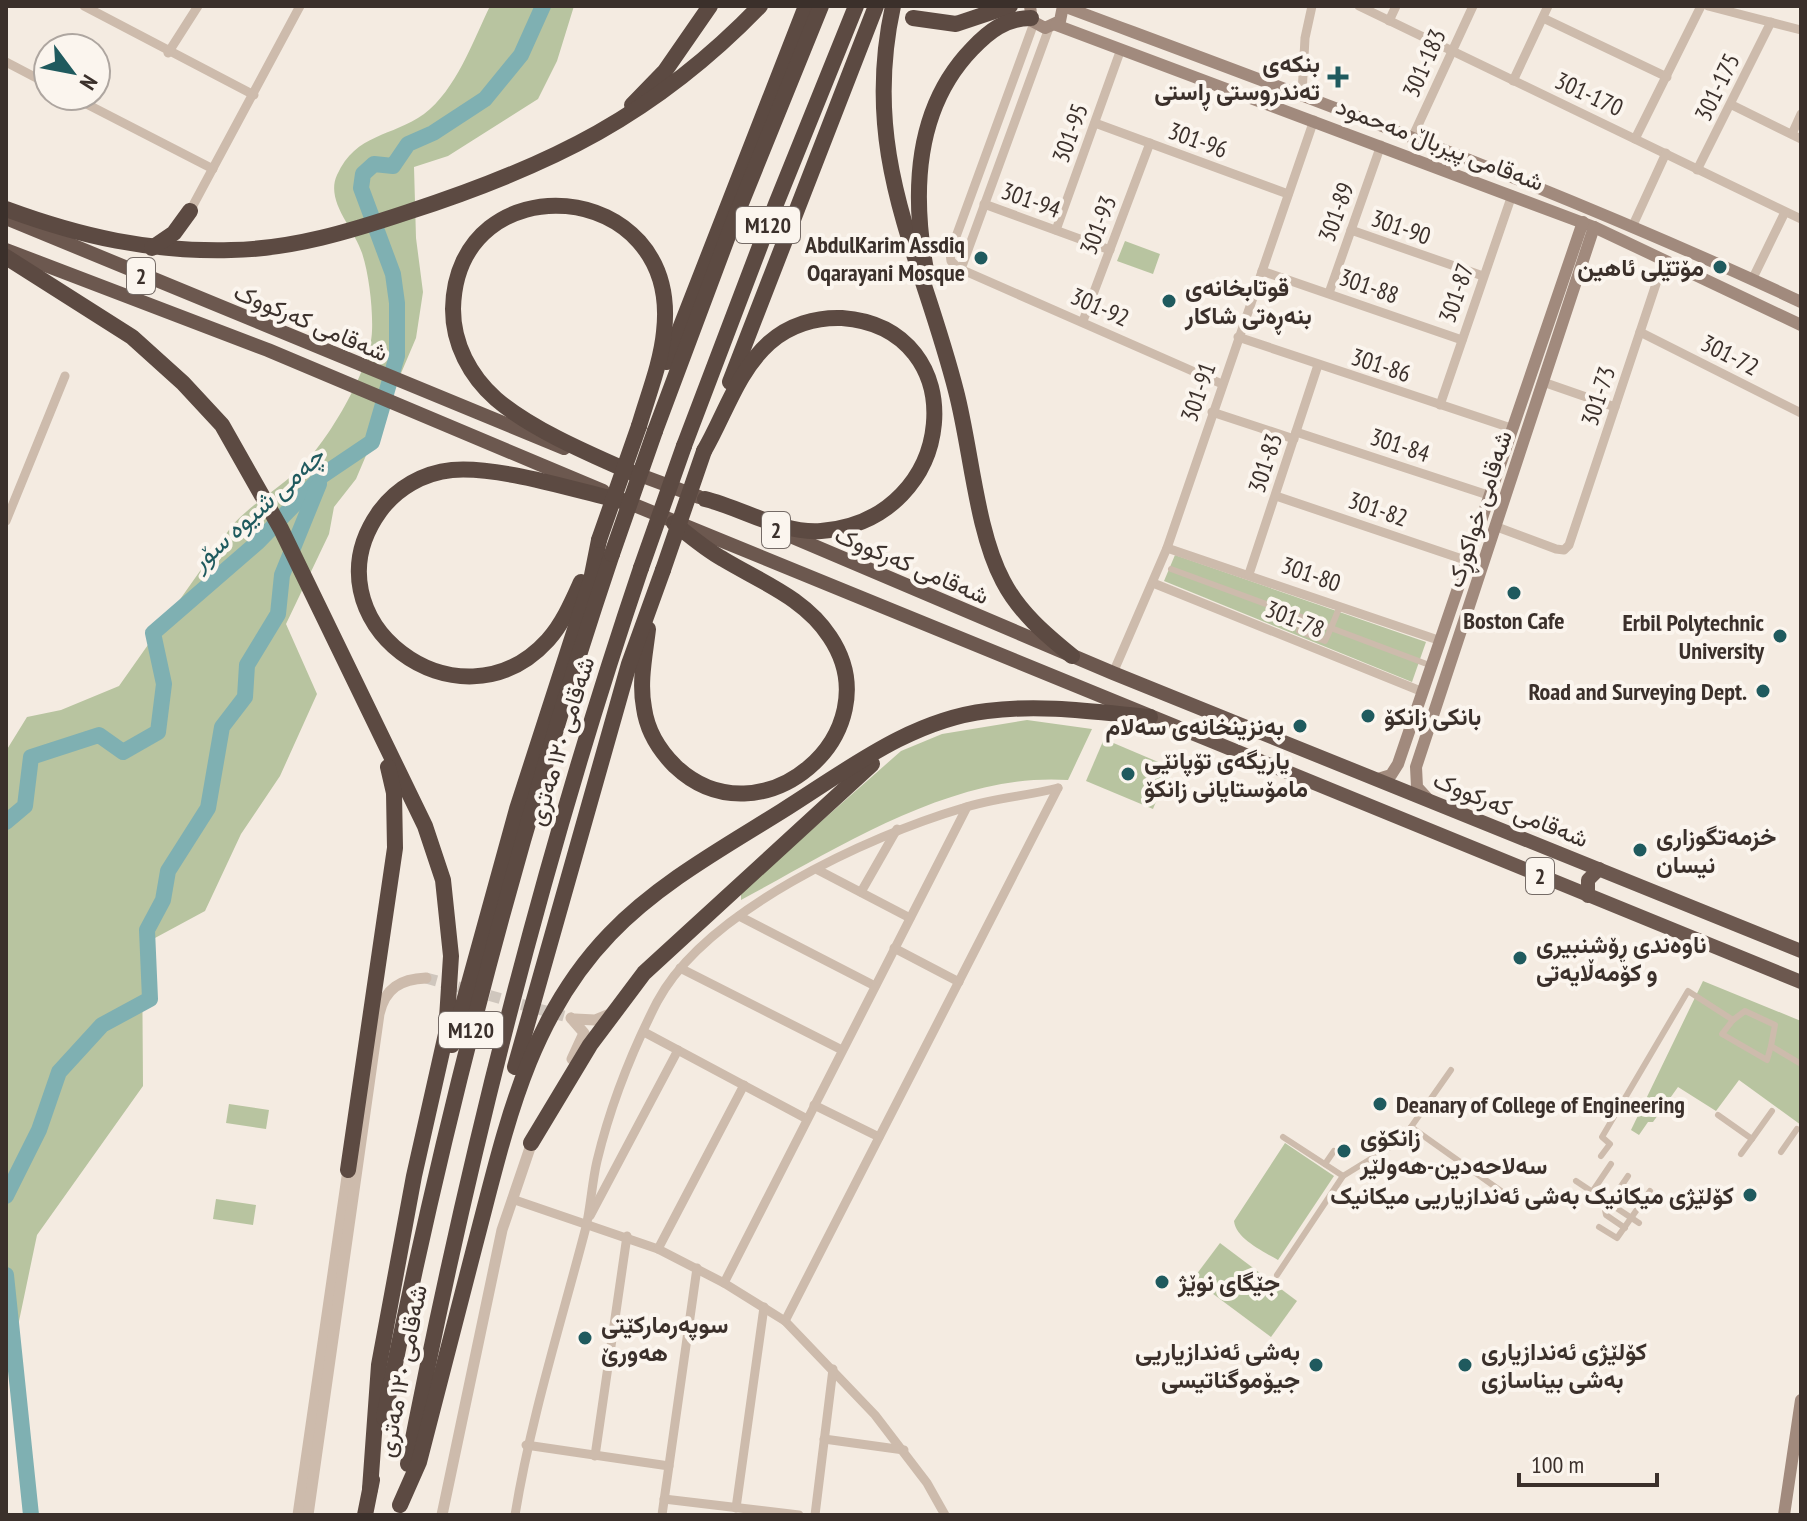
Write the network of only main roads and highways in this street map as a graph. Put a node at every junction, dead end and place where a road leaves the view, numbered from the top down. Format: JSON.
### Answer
{"nodes":[{"id":1,"x":710,"y":6,"type":"edge"},
{"id":2,"x":760,"y":6,"type":"edge"},
{"id":3,"x":806,"y":6,"type":"edge"},
{"id":4,"x":821,"y":6,"type":"edge"},
{"id":5,"x":856,"y":6,"type":"edge"},
{"id":6,"x":876,"y":6,"type":"edge"},
{"id":7,"x":893,"y":6,"type":"edge"},
{"id":8,"x":1010,"y":6,"type":"edge"},
{"id":9,"x":1063,"y":6,"type":"edge"},
{"id":10,"x":1032,"y":16,"type":"edge"},
{"id":11,"x":913,"y":18,"type":"dead end"},
{"id":12,"x":1052,"y":26,"type":"junction"},
{"id":13,"x":596,"y":135,"type":"junction"},
{"id":14,"x":6,"y":209,"type":"edge"},
{"id":15,"x":6,"y":218,"type":"edge"},
{"id":16,"x":1589,"y":224,"type":"junction"},
{"id":17,"x":1582,"y":243,"type":"junction"},
{"id":18,"x":152,"y":248,"type":"junction"},
{"id":19,"x":6,"y":250,"type":"edge"},
{"id":20,"x":211,"y":250,"type":"junction"},
{"id":21,"x":6,"y":257,"type":"edge"},
{"id":22,"x":1801,"y":302,"type":"edge"},
{"id":23,"x":1801,"y":325,"type":"edge"},
{"id":24,"x":947,"y":357,"type":"junction"},
{"id":25,"x":647,"y":428,"type":"junction"},
{"id":26,"x":704,"y":451,"type":"junction"},
{"id":27,"x":637,"y":474,"type":"junction"},
{"id":28,"x":705,"y":499,"type":"junction"},
{"id":29,"x":626,"y":502,"type":"junction"},
{"id":30,"x":674,"y":523,"type":"junction"},
{"id":31,"x":599,"y":540,"type":"junction"},
{"id":32,"x":651,"y":605,"type":"junction"},
{"id":33,"x":1072,"y":656,"type":"junction"},
{"id":34,"x":370,"y":717,"type":"junction"},
{"id":35,"x":1150,"y":717,"type":"junction"},
{"id":36,"x":915,"y":732,"type":"junction"},
{"id":37,"x":1378,"y":779,"type":"junction"},
{"id":38,"x":1431,"y":800,"type":"junction"},
{"id":39,"x":1599,"y":869,"type":"junction"},
{"id":40,"x":1588,"y":896,"type":"junction"},
{"id":41,"x":1801,"y":951,"type":"edge"},
{"id":42,"x":1801,"y":982,"type":"edge"},
{"id":43,"x":531,"y":1143,"type":"road end"},
{"id":44,"x":348,"y":1170,"type":"road end"},
{"id":45,"x":402,"y":1252,"type":"junction"},
{"id":46,"x":462,"y":1291,"type":"junction"},
{"id":47,"x":1801,"y":1400,"type":"edge"},
{"id":48,"x":1798,"y":1446,"type":"edge"},
{"id":49,"x":370,"y":1489,"type":"junction"},
{"id":50,"x":399,"y":1510,"type":"edge"},
{"id":51,"x":365,"y":1515,"type":"edge"},
{"id":52,"x":1784,"y":1515,"type":"edge"}],
"edges":[{"from":1,"to":13,"type":"highway"},
{"from":2,"to":13,"type":"highway"},
{"from":3,"to":25,"type":"highway"},
{"from":4,"to":25,"type":"highway","name":"شەقامی ١٢٠ مەتری","number":"M120"},
{"from":5,"to":50,"type":"highway","name":"شەقامی ١٢٠ مەتری","number":"M120","bridge":true},
{"from":6,"to":26,"type":"highway"},
{"from":7,"to":24,"type":"highway"},
{"from":8,"to":11,"type":"highway"},
{"from":9,"to":12,"type":"main road","name":"شەقامی پیرباڵ مەحمود"},
{"from":9,"to":22,"type":"main road","name":"شەقامی پیرباڵ مەحمود"},
{"from":10,"to":12,"type":"main road","name":"شەقامی پیرباڵ مەحمود"},
{"from":10,"to":24,"type":"highway"},
{"from":12,"to":16,"type":"main road","name":"شەقامی پیرباڵ مەحمود"},
{"from":13,"to":20,"type":"highway"},
{"from":14,"to":18,"type":"highway"},
{"from":15,"to":27,"type":"highway","name":"شەقامی کەرکووک","number":"2"},
{"from":16,"to":17,"type":"main road","name":"شەقامی خواکوڕک"},
{"from":16,"to":23,"type":"main road","name":"شەقامی پیرباڵ مەحمود"},
{"from":17,"to":37,"type":"main road","name":"شەقامی خواکوڕک"},
{"from":17,"to":38,"type":"main road","name":"شەقامی خواکوڕک"},
{"from":18,"to":20,"type":"highway"},
{"from":18,"to":20,"type":"highway"},
{"from":19,"to":29,"type":"highway","name":"شەقامی کەرکووک","number":"2"},
{"from":21,"to":34,"type":"highway"},
{"from":24,"to":33,"type":"highway"},
{"from":25,"to":27,"type":"highway"},
{"from":25,"to":31,"type":"highway","bridge":true},
{"from":25,"to":49,"type":"highway","name":"شەقامی ١٢٠ مەتری","number":"M120","bridge":true},
{"from":26,"to":28,"type":"highway"},
{"from":26,"to":32,"type":"highway","bridge":true},
{"from":27,"to":28,"type":"highway","name":"شەقامی کەرکووک","number":"2"},
{"from":28,"to":33,"type":"highway","name":"شەقامی کەرکووک","number":"2"},
{"from":29,"to":30,"type":"highway","name":"شەقامی کەرکووک","number":"2"},
{"from":29,"to":31,"type":"highway"},
{"from":30,"to":32,"type":"highway"},
{"from":30,"to":35,"type":"highway","name":"شەقامی کەرکووک","number":"2"},
{"from":31,"to":45,"type":"highway"},
{"from":32,"to":46,"type":"highway"},
{"from":33,"to":37,"type":"highway","name":"شەقامی کەرکووک","number":"2"},
{"from":34,"to":44,"type":"highway"},
{"from":34,"to":45,"type":"highway"},
{"from":35,"to":36,"type":"highway"},
{"from":35,"to":40,"type":"highway","name":"شەقامی کەرکووک","number":"2"},
{"from":36,"to":43,"type":"highway"},
{"from":36,"to":46,"type":"highway"},
{"from":37,"to":38,"type":"highway","name":"شەقامی کەرکووک","number":"2"},
{"from":38,"to":39,"type":"highway","name":"شەقامی کەرکووک","number":"2"},
{"from":39,"to":40,"type":"highway"},
{"from":39,"to":41,"type":"highway","name":"شەقامی کەرکووک","number":"2"},
{"from":40,"to":42,"type":"highway","name":"شەقامی کەرکووک","number":"2"},
{"from":45,"to":49,"type":"highway"},
{"from":46,"to":50,"type":"highway"},
{"from":47,"to":48,"type":"main road"},
{"from":48,"to":52,"type":"main road"},
{"from":49,"to":51,"type":"highway","name":"شەقامی ١٢٠ مەتری","number":"M120"}]}
